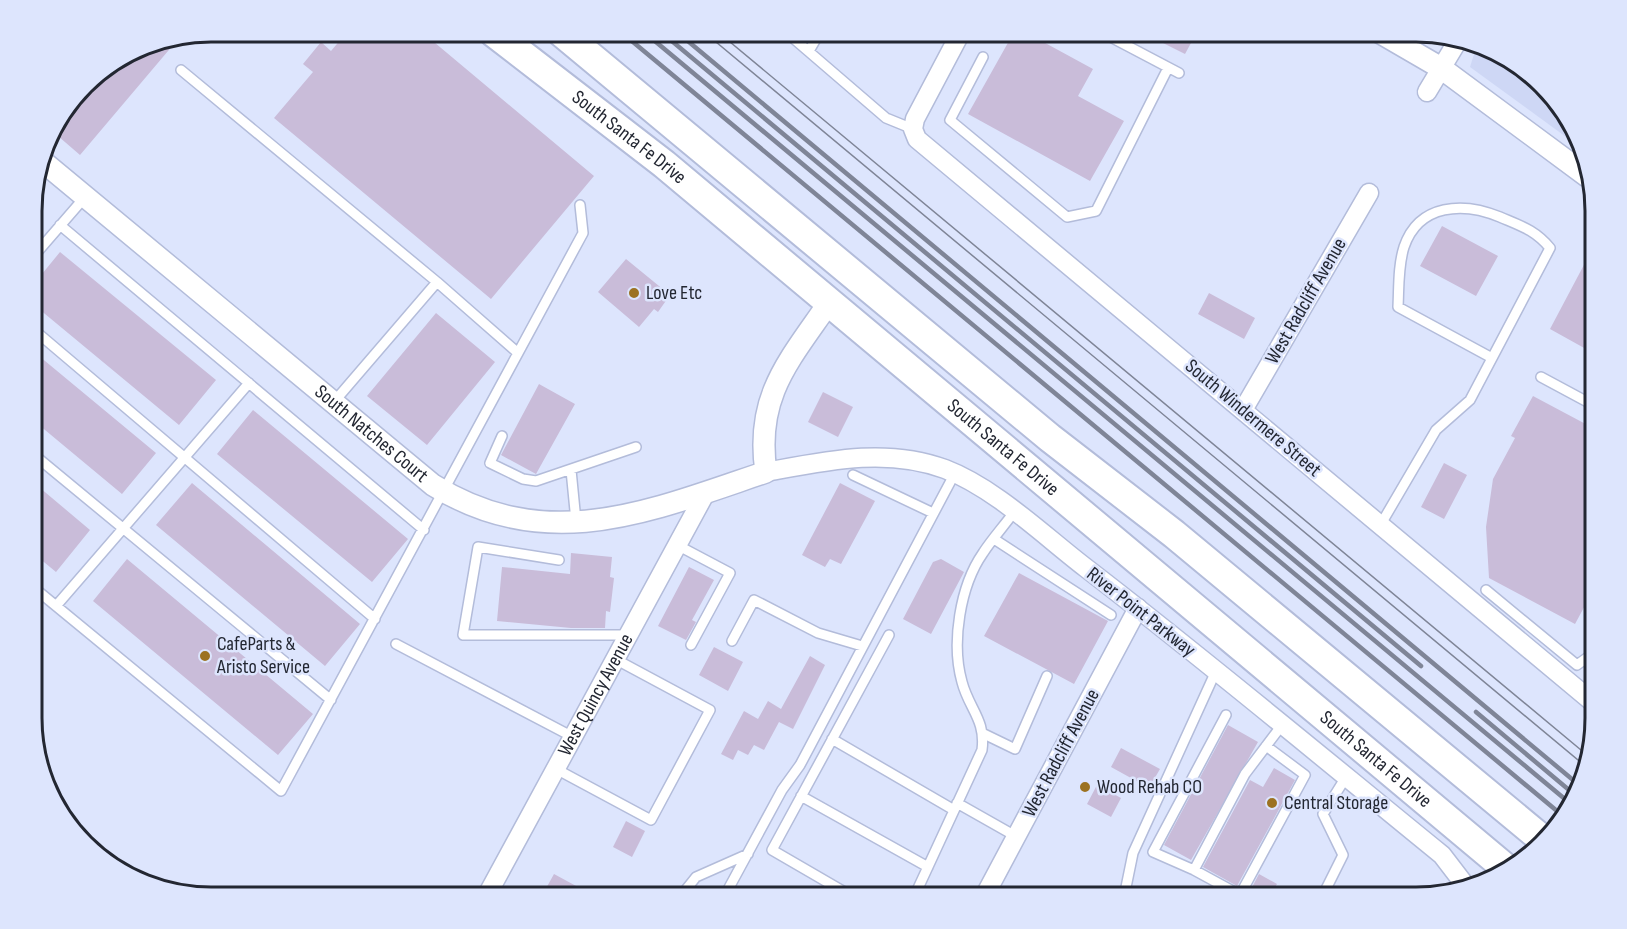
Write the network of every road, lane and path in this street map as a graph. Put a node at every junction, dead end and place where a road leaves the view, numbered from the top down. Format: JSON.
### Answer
{"nodes":[{"id":1,"x":506,"y":42,"type":"edge"},
{"id":2,"x":573,"y":42,"type":"edge"},
{"id":3,"x":798,"y":42,"type":"edge"},
{"id":4,"x":814,"y":42,"type":"edge"},
{"id":5,"x":956,"y":42,"type":"edge"},
{"id":6,"x":1120,"y":42,"type":"edge"},
{"id":7,"x":1396,"y":42,"type":"edge"},
{"id":8,"x":1454,"y":47,"type":"edge"},
{"id":9,"x":809,"y":51,"type":"junction"},
{"id":10,"x":983,"y":57,"type":"dead end"},
{"id":11,"x":1168,"y":68,"type":"junction"},
{"id":12,"x":1441,"y":68,"type":"junction"},
{"id":13,"x":181,"y":70,"type":"dead end"},
{"id":14,"x":1179,"y":74,"type":"dead end"},
{"id":15,"x":1427,"y":92,"type":"dead end"},
{"id":16,"x":914,"y":129,"type":"junction"},
{"id":17,"x":48,"y":166,"type":"edge"},
{"id":18,"x":1580,"y":171,"type":"edge"},
{"id":19,"x":1369,"y":193,"type":"dead end"},
{"id":20,"x":85,"y":197,"type":"junction"},
{"id":21,"x":580,"y":205,"type":"dead end"},
{"id":22,"x":60,"y":225,"type":"junction"},
{"id":23,"x":42,"y":246,"type":"edge"},
{"id":24,"x":437,"y":282,"type":"junction"},
{"id":25,"x":828,"y":304,"type":"junction"},
{"id":26,"x":42,"y":337,"type":"edge"},
{"id":27,"x":518,"y":353,"type":"junction"},
{"id":28,"x":1492,"y":358,"type":"junction"},
{"id":29,"x":1541,"y":376,"type":"dead end"},
{"id":30,"x":249,"y":383,"type":"junction"},
{"id":31,"x":1585,"y":400,"type":"edge"},
{"id":32,"x":333,"y":404,"type":"junction"},
{"id":33,"x":1244,"y":410,"type":"junction"},
{"id":34,"x":502,"y":436,"type":"dead end"},
{"id":35,"x":636,"y":447,"type":"dead end"},
{"id":36,"x":184,"y":457,"type":"junction"},
{"id":37,"x":42,"y":461,"type":"edge"},
{"id":38,"x":571,"y":470,"type":"junction"},
{"id":39,"x":766,"y":472,"type":"junction"},
{"id":40,"x":955,"y":473,"type":"junction"},
{"id":41,"x":853,"y":475,"type":"dead end"},
{"id":42,"x":444,"y":492,"type":"junction"},
{"id":43,"x":706,"y":492,"type":"junction"},
{"id":44,"x":1014,"y":512,"type":"junction"},
{"id":45,"x":933,"y":513,"type":"junction"},
{"id":46,"x":576,"y":523,"type":"junction"},
{"id":47,"x":1381,"y":524,"type":"junction"},
{"id":48,"x":124,"y":529,"type":"junction"},
{"id":49,"x":424,"y":530,"type":"junction"},
{"id":50,"x":994,"y":539,"type":"junction"},
{"id":51,"x":677,"y":545,"type":"junction"},
{"id":52,"x":559,"y":560,"type":"dead end"},
{"id":53,"x":1486,"y":590,"type":"dead end"},
{"id":54,"x":42,"y":594,"type":"edge"},
{"id":55,"x":56,"y":606,"type":"junction"},
{"id":56,"x":1138,"y":608,"type":"junction"},
{"id":57,"x":1111,"y":615,"type":"dead end"},
{"id":58,"x":375,"y":618,"type":"junction"},
{"id":59,"x":628,"y":635,"type":"junction"},
{"id":60,"x":889,"y":635,"type":"dead end"},
{"id":61,"x":732,"y":641,"type":"dead end"},
{"id":62,"x":396,"y":644,"type":"dead end"},
{"id":63,"x":691,"y":645,"type":"dead end"},
{"id":64,"x":862,"y":646,"type":"junction"},
{"id":65,"x":615,"y":659,"type":"junction"},
{"id":66,"x":1585,"y":659,"type":"edge"},
{"id":67,"x":1216,"y":671,"type":"junction"},
{"id":68,"x":1047,"y":676,"type":"dead end"},
{"id":69,"x":1585,"y":696,"type":"edge"},
{"id":70,"x":331,"y":700,"type":"junction"},
{"id":71,"x":1226,"y":715,"type":"dead end"},
{"id":72,"x":1282,"y":725,"type":"junction"},
{"id":73,"x":984,"y":734,"type":"junction"},
{"id":74,"x":573,"y":737,"type":"junction"},
{"id":75,"x":832,"y":739,"type":"junction"},
{"id":76,"x":1266,"y":746,"type":"junction"},
{"id":77,"x":556,"y":769,"type":"junction"},
{"id":78,"x":1346,"y":777,"type":"junction"},
{"id":79,"x":801,"y":796,"type":"junction"},
{"id":80,"x":955,"y":806,"type":"junction"},
{"id":81,"x":1010,"y":832,"type":"dead end"},
{"id":82,"x":1538,"y":836,"type":"edge"},
{"id":83,"x":748,"y":854,"type":"junction"},
{"id":84,"x":1501,"y":864,"type":"edge"},
{"id":85,"x":928,"y":867,"type":"junction"},
{"id":86,"x":1194,"y":870,"type":"junction"},
{"id":87,"x":1461,"y":880,"type":"edge"},
{"id":88,"x":491,"y":887,"type":"edge"},
{"id":89,"x":688,"y":887,"type":"edge"},
{"id":90,"x":730,"y":887,"type":"edge"},
{"id":91,"x":835,"y":887,"type":"edge"},
{"id":92,"x":920,"y":887,"type":"edge"},
{"id":93,"x":989,"y":887,"type":"edge"},
{"id":94,"x":1126,"y":887,"type":"edge"},
{"id":95,"x":1225,"y":887,"type":"edge"},
{"id":96,"x":1244,"y":887,"type":"edge"},
{"id":97,"x":1327,"y":887,"type":"edge"}],
"edges":[{"from":1,"to":25,"type":"highway","name":"South Santa Fe Drive"},
{"from":2,"to":82,"type":"highway","name":"South Santa Fe Drive"},
{"from":3,"to":9,"type":"lane"},
{"from":4,"to":9,"type":"lane"},
{"from":5,"to":16,"type":"street"},
{"from":6,"to":11,"type":"lane"},
{"from":7,"to":12,"type":"street"},
{"from":8,"to":12,"type":"street"},
{"from":9,"to":16,"type":"lane"},
{"from":10,"to":11,"type":"lane"},
{"from":11,"to":14,"type":"lane"},
{"from":12,"to":15,"type":"street"},
{"from":12,"to":18,"type":"street"},
{"from":13,"to":24,"type":"lane"},
{"from":16,"to":33,"type":"street","name":"South Windermere Street"},
{"from":17,"to":20,"type":"street","name":"South Natches Court"},
{"from":19,"to":33,"type":"street","name":"West Radcliff Avenue"},
{"from":20,"to":22,"type":"lane"},
{"from":20,"to":32,"type":"street","name":"South Natches Court"},
{"from":21,"to":27,"type":"lane"},
{"from":22,"to":23,"type":"lane"},
{"from":22,"to":30,"type":"lane"},
{"from":24,"to":27,"type":"lane"},
{"from":24,"to":32,"type":"lane"},
{"from":25,"to":39,"type":"street"},
{"from":25,"to":84,"type":"highway","name":"South Santa Fe Drive"},
{"from":26,"to":36,"type":"lane"},
{"from":27,"to":42,"type":"lane"},
{"from":28,"to":28,"type":"lane"},
{"from":28,"to":47,"type":"lane"},
{"from":29,"to":31,"type":"lane"},
{"from":30,"to":36,"type":"lane"},
{"from":30,"to":49,"type":"lane"},
{"from":32,"to":42,"type":"street","name":"South Natches Court"},
{"from":33,"to":47,"type":"street","name":"South Windermere Street"},
{"from":34,"to":38,"type":"lane"},
{"from":35,"to":38,"type":"lane"},
{"from":36,"to":48,"type":"lane"},
{"from":36,"to":58,"type":"lane"},
{"from":37,"to":48,"type":"lane"},
{"from":38,"to":46,"type":"lane"},
{"from":39,"to":40,"type":"street","name":"River Point Parkway"},
{"from":39,"to":43,"type":"street","name":"South Natches Court"},
{"from":40,"to":44,"type":"street","name":"River Point Parkway"},
{"from":40,"to":45,"type":"lane"},
{"from":41,"to":45,"type":"lane"},
{"from":42,"to":46,"type":"street","name":"South Natches Court"},
{"from":42,"to":49,"type":"lane"},
{"from":43,"to":46,"type":"street","name":"South Natches Court"},
{"from":43,"to":51,"type":"street","name":"West Quincy Avenue"},
{"from":44,"to":50,"type":"lane"},
{"from":44,"to":56,"type":"street","name":"River Point Parkway"},
{"from":45,"to":64,"type":"lane"},
{"from":47,"to":69,"type":"street","name":"South Windermere Street"},
{"from":48,"to":55,"type":"lane"},
{"from":48,"to":70,"type":"lane"},
{"from":49,"to":58,"type":"lane"},
{"from":50,"to":57,"type":"lane"},
{"from":50,"to":73,"type":"lane"},
{"from":51,"to":59,"type":"street","name":"West Quincy Avenue"},
{"from":51,"to":63,"type":"lane"},
{"from":52,"to":59,"type":"lane"},
{"from":53,"to":66,"type":"lane"},
{"from":54,"to":55,"type":"lane"},
{"from":55,"to":70,"type":"lane"},
{"from":56,"to":67,"type":"street","name":"River Point Parkway"},
{"from":56,"to":93,"type":"street","name":"West Radcliff Avenue"},
{"from":58,"to":70,"type":"lane"},
{"from":59,"to":65,"type":"street","name":"West Quincy Avenue"},
{"from":60,"to":75,"type":"lane"},
{"from":61,"to":64,"type":"lane"},
{"from":62,"to":74,"type":"lane"},
{"from":64,"to":83,"type":"lane"},
{"from":65,"to":74,"type":"street","name":"West Quincy Avenue"},
{"from":65,"to":77,"type":"lane"},
{"from":67,"to":72,"type":"street","name":"River Point Parkway"},
{"from":67,"to":94,"type":"lane"},
{"from":68,"to":73,"type":"lane"},
{"from":71,"to":86,"type":"lane"},
{"from":72,"to":76,"type":"lane"},
{"from":72,"to":78,"type":"street","name":"River Point Parkway"},
{"from":73,"to":80,"type":"lane"},
{"from":74,"to":77,"type":"street","name":"West Quincy Avenue"},
{"from":75,"to":79,"type":"lane"},
{"from":75,"to":80,"type":"lane"},
{"from":76,"to":86,"type":"lane"},
{"from":76,"to":96,"type":"lane"},
{"from":77,"to":88,"type":"street","name":"West Quincy Avenue"},
{"from":78,"to":87,"type":"street","name":"River Point Parkway"},
{"from":78,"to":97,"type":"lane"},
{"from":79,"to":85,"type":"lane"},
{"from":79,"to":91,"type":"lane"},
{"from":80,"to":81,"type":"lane"},
{"from":80,"to":85,"type":"lane"},
{"from":83,"to":89,"type":"lane"},
{"from":83,"to":90,"type":"lane"},
{"from":85,"to":92,"type":"lane"},
{"from":86,"to":95,"type":"lane"}]}
